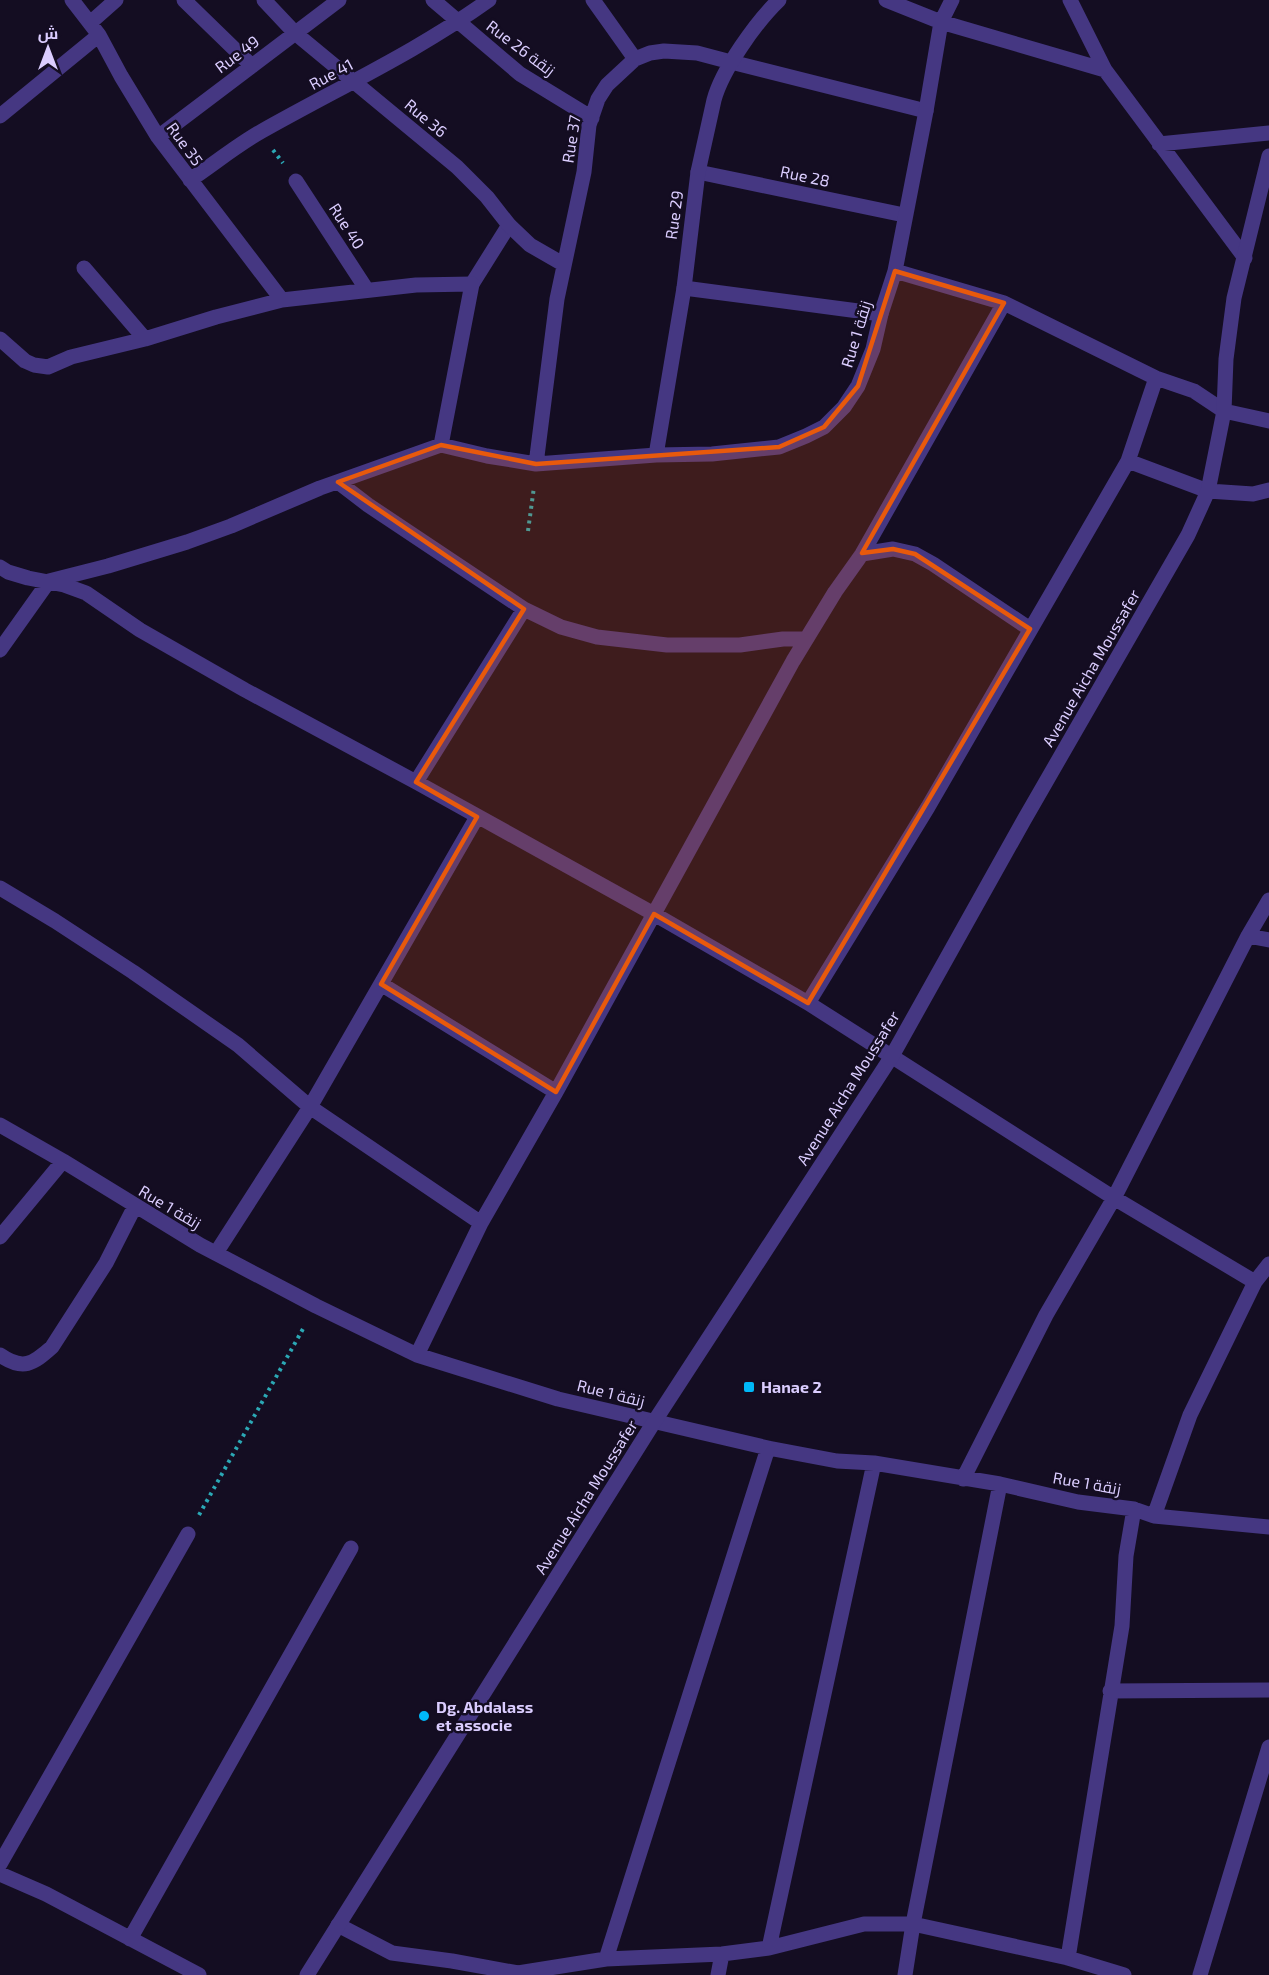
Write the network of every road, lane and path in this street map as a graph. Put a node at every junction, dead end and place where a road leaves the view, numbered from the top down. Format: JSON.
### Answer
{"nodes":[{"id":1,"x":72,"y":0,"type":"edge"},
{"id":2,"x":116,"y":0,"type":"edge"},
{"id":3,"x":184,"y":0,"type":"edge"},
{"id":4,"x":264,"y":0,"type":"edge"},
{"id":5,"x":339,"y":0,"type":"edge"},
{"id":6,"x":433,"y":0,"type":"edge"},
{"id":7,"x":489,"y":0,"type":"edge"},
{"id":8,"x":593,"y":0,"type":"edge"},
{"id":9,"x":779,"y":0,"type":"edge"},
{"id":10,"x":886,"y":0,"type":"edge"},
{"id":11,"x":952,"y":0,"type":"edge"},
{"id":12,"x":1071,"y":0,"type":"edge"},
{"id":13,"x":763,"y":6,"type":"edge"},
{"id":14,"x":941,"y":22,"type":"junction"},
{"id":15,"x":458,"y":23,"type":"junction"},
{"id":16,"x":95,"y":29,"type":"junction"},
{"id":17,"x":295,"y":33,"type":"junction"},
{"id":18,"x":635,"y":59,"type":"junction"},
{"id":19,"x":731,"y":62,"type":"junction"},
{"id":20,"x":252,"y":66,"type":"junction"},
{"id":21,"x":1105,"y":70,"type":"junction"},
{"id":22,"x":354,"y":83,"type":"junction"},
{"id":23,"x":927,"y":111,"type":"junction"},
{"id":24,"x":0,"y":116,"type":"edge"},
{"id":25,"x":592,"y":118,"type":"junction"},
{"id":26,"x":260,"y":132,"type":"junction"},
{"id":27,"x":1269,"y":133,"type":"edge"},
{"id":28,"x":158,"y":137,"type":"junction"},
{"id":29,"x":1159,"y":144,"type":"junction"},
{"id":30,"x":1269,"y":156,"type":"edge"},
{"id":31,"x":698,"y":172,"type":"junction"},
{"id":32,"x":190,"y":180,"type":"junction"},
{"id":33,"x":296,"y":181,"type":"joint"},
{"id":34,"x":904,"y":215,"type":"junction"},
{"id":35,"x":510,"y":225,"type":"junction"},
{"id":36,"x":1245,"y":258,"type":"junction"},
{"id":37,"x":563,"y":264,"type":"junction"},
{"id":38,"x":84,"y":268,"type":"dead end"},
{"id":39,"x":895,"y":271,"type":"junction"},
{"id":40,"x":472,"y":284,"type":"junction"},
{"id":41,"x":684,"y":288,"type":"junction"},
{"id":42,"x":367,"y":290,"type":"junction"},
{"id":43,"x":282,"y":300,"type":"junction"},
{"id":44,"x":1004,"y":303,"type":"junction"},
{"id":45,"x":881,"y":314,"type":"junction"},
{"id":46,"x":0,"y":339,"type":"edge"},
{"id":47,"x":145,"y":339,"type":"junction"},
{"id":48,"x":1156,"y":378,"type":"junction"},
{"id":49,"x":1224,"y":411,"type":"junction"},
{"id":50,"x":1269,"y":421,"type":"edge"},
{"id":51,"x":441,"y":445,"type":"junction"},
{"id":52,"x":656,"y":455,"type":"junction"},
{"id":53,"x":1128,"y":461,"type":"junction"},
{"id":54,"x":536,"y":464,"type":"junction"},
{"id":55,"x":338,"y":482,"type":"junction"},
{"id":56,"x":1269,"y":490,"type":"edge"},
{"id":57,"x":1208,"y":491,"type":"junction"},
{"id":58,"x":528,"y":531,"type":"dead end"},
{"id":59,"x":862,"y":554,"type":"junction"},
{"id":60,"x":0,"y":567,"type":"edge"},
{"id":61,"x":49,"y":581,"type":"junction"},
{"id":62,"x":524,"y":609,"type":"junction"},
{"id":63,"x":1030,"y":629,"type":"junction"},
{"id":64,"x":806,"y":639,"type":"junction"},
{"id":65,"x":0,"y":650,"type":"edge"},
{"id":66,"x":416,"y":782,"type":"junction"},
{"id":67,"x":477,"y":817,"type":"junction"},
{"id":68,"x":0,"y":888,"type":"edge"},
{"id":69,"x":1269,"y":900,"type":"edge"},
{"id":70,"x":654,"y":914,"type":"junction"},
{"id":71,"x":1248,"y":936,"type":"junction"},
{"id":72,"x":1269,"y":940,"type":"edge"},
{"id":73,"x":381,"y":984,"type":"junction"},
{"id":74,"x":808,"y":1003,"type":"junction"},
{"id":75,"x":892,"y":1056,"type":"junction"},
{"id":76,"x":556,"y":1092,"type":"junction"},
{"id":77,"x":310,"y":1107,"type":"junction"},
{"id":78,"x":0,"y":1125,"type":"edge"},
{"id":79,"x":63,"y":1161,"type":"junction"},
{"id":80,"x":1114,"y":1198,"type":"junction"},
{"id":81,"x":135,"y":1206,"type":"junction"},
{"id":82,"x":481,"y":1223,"type":"junction"},
{"id":83,"x":0,"y":1237,"type":"edge"},
{"id":84,"x":216,"y":1253,"type":"junction"},
{"id":85,"x":1269,"y":1264,"type":"edge"},
{"id":86,"x":1255,"y":1282,"type":"junction"},
{"id":87,"x":316,"y":1306,"type":"junction"},
{"id":88,"x":0,"y":1355,"type":"edge"},
{"id":89,"x":417,"y":1355,"type":"junction"},
{"id":90,"x":654,"y":1422,"type":"junction"},
{"id":91,"x":768,"y":1448,"type":"junction"},
{"id":92,"x":874,"y":1463,"type":"junction"},
{"id":93,"x":963,"y":1479,"type":"junction"},
{"id":94,"x":1000,"y":1484,"type":"junction"},
{"id":95,"x":1134,"y":1509,"type":"junction"},
{"id":96,"x":1154,"y":1516,"type":"junction"},
{"id":97,"x":1269,"y":1527,"type":"edge"},
{"id":98,"x":189,"y":1534,"type":"joint"},
{"id":99,"x":351,"y":1548,"type":"dead end"},
{"id":100,"x":1269,"y":1690,"type":"edge"},
{"id":101,"x":1110,"y":1691,"type":"junction"},
{"id":102,"x":1269,"y":1747,"type":"edge"},
{"id":103,"x":0,"y":1864,"type":"edge"},
{"id":104,"x":0,"y":1874,"type":"edge"},
{"id":105,"x":913,"y":1924,"type":"junction"},
{"id":106,"x":338,"y":1925,"type":"junction"},
{"id":107,"x":130,"y":1939,"type":"junction"},
{"id":108,"x":769,"y":1948,"type":"junction"},
{"id":109,"x":722,"y":1954,"type":"junction"},
{"id":110,"x":1068,"y":1958,"type":"junction"},
{"id":111,"x":606,"y":1959,"type":"junction"},
{"id":112,"x":518,"y":1974,"type":"edge"},
{"id":113,"x":199,"y":1975,"type":"edge"},
{"id":114,"x":307,"y":1975,"type":"edge"},
{"id":115,"x":718,"y":1975,"type":"edge"},
{"id":116,"x":905,"y":1975,"type":"edge"},
{"id":117,"x":1124,"y":1975,"type":"edge"},
{"id":118,"x":1200,"y":1975,"type":"edge"}],
"edges":[{"from":1,"to":16,"type":"street","name":"Rue 35"},
{"from":2,"to":16,"type":"street"},
{"from":3,"to":20,"type":"street"},
{"from":4,"to":17,"type":"street","name":"Rue 36"},
{"from":5,"to":17,"type":"street","name":"Rue 49"},
{"from":6,"to":15,"type":"street","name":"Rue 26 زنقة"},
{"from":7,"to":15,"type":"street","name":"Rue 41"},
{"from":8,"to":18,"type":"street"},
{"from":9,"to":13,"type":"street","name":"Rue 29"},
{"from":10,"to":14,"type":"street"},
{"from":11,"to":14,"type":"street","name":"Rue 1 زنقة"},
{"from":12,"to":21,"type":"street"},
{"from":13,"to":19,"type":"street","name":"Rue 29"},
{"from":14,"to":21,"type":"street"},
{"from":14,"to":23,"type":"street","name":"Rue 1 زنقة"},
{"from":15,"to":22,"type":"street","name":"Rue 41"},
{"from":15,"to":25,"type":"street","name":"Rue 26 زنقة"},
{"from":16,"to":24,"type":"street"},
{"from":16,"to":28,"type":"street","name":"Rue 35"},
{"from":17,"to":20,"type":"street","name":"Rue 49"},
{"from":17,"to":22,"type":"street","name":"Rue 36"},
{"from":18,"to":19,"type":"street","name":"Rue 37"},
{"from":18,"to":25,"type":"street","name":"Rue 37"},
{"from":19,"to":23,"type":"street","name":"Rue 37"},
{"from":19,"to":31,"type":"street","name":"Rue 29"},
{"from":20,"to":28,"type":"street","name":"Rue 49"},
{"from":21,"to":29,"type":"street"},
{"from":22,"to":26,"type":"street","name":"Rue 41"},
{"from":22,"to":35,"type":"street","name":"Rue 36"},
{"from":23,"to":34,"type":"street","name":"Rue 1 زنقة"},
{"from":25,"to":37,"type":"street","name":"Rue 37"},
{"from":26,"to":32,"type":"street","name":"Rue 41"},
{"from":26,"to":33,"type":"path"},
{"from":27,"to":29,"type":"street"},
{"from":28,"to":32,"type":"street","name":"Rue 35"},
{"from":29,"to":36,"type":"street"},
{"from":30,"to":36,"type":"street","name":"Avenue Aicha Moussafer"},
{"from":31,"to":34,"type":"street","name":"Rue 28"},
{"from":31,"to":41,"type":"street","name":"Rue 29"},
{"from":32,"to":43,"type":"street","name":"Rue 35"},
{"from":33,"to":42,"type":"street","name":"Rue 40"},
{"from":34,"to":39,"type":"street","name":"Rue 1 زنقة"},
{"from":35,"to":37,"type":"street","name":"Rue 36"},
{"from":35,"to":40,"type":"street"},
{"from":36,"to":49,"type":"street","name":"Avenue Aicha Moussafer"},
{"from":37,"to":54,"type":"street","name":"Rue 37"},
{"from":38,"to":47,"type":"street"},
{"from":39,"to":44,"type":"street"},
{"from":39,"to":45,"type":"street","name":"Rue 1 زنقة"},
{"from":40,"to":42,"type":"street"},
{"from":40,"to":51,"type":"street"},
{"from":41,"to":45,"type":"street"},
{"from":41,"to":52,"type":"street","name":"Rue 29"},
{"from":42,"to":43,"type":"street"},
{"from":43,"to":47,"type":"street"},
{"from":44,"to":48,"type":"street"},
{"from":44,"to":59,"type":"street"},
{"from":45,"to":52,"type":"street","name":"Rue 1 زنقة"},
{"from":46,"to":47,"type":"street"},
{"from":48,"to":49,"type":"street"},
{"from":48,"to":53,"type":"street"},
{"from":49,"to":50,"type":"street"},
{"from":49,"to":57,"type":"street","name":"Avenue Aicha Moussafer"},
{"from":51,"to":54,"type":"street","name":"Rue 1 زنقة"},
{"from":51,"to":55,"type":"street"},
{"from":52,"to":54,"type":"street","name":"Rue 1 زنقة"},
{"from":53,"to":57,"type":"street"},
{"from":53,"to":63,"type":"street"},
{"from":54,"to":58,"type":"path"},
{"from":55,"to":61,"type":"street"},
{"from":55,"to":62,"type":"street"},
{"from":56,"to":57,"type":"street"},
{"from":57,"to":75,"type":"street","name":"Avenue Aicha Moussafer"},
{"from":59,"to":63,"type":"street"},
{"from":59,"to":64,"type":"street"},
{"from":60,"to":61,"type":"street"},
{"from":61,"to":65,"type":"street"},
{"from":61,"to":66,"type":"street"},
{"from":62,"to":64,"type":"street"},
{"from":62,"to":66,"type":"street"},
{"from":63,"to":74,"type":"street"},
{"from":64,"to":70,"type":"street"},
{"from":66,"to":67,"type":"street"},
{"from":67,"to":70,"type":"street"},
{"from":67,"to":73,"type":"street"},
{"from":68,"to":77,"type":"street"},
{"from":69,"to":71,"type":"street"},
{"from":70,"to":74,"type":"street"},
{"from":70,"to":76,"type":"street"},
{"from":71,"to":72,"type":"street"},
{"from":71,"to":80,"type":"street"},
{"from":73,"to":76,"type":"street"},
{"from":73,"to":77,"type":"street"},
{"from":74,"to":75,"type":"street"},
{"from":75,"to":80,"type":"street"},
{"from":75,"to":90,"type":"street","name":"Avenue Aicha Moussafer"},
{"from":76,"to":82,"type":"street"},
{"from":77,"to":82,"type":"street"},
{"from":77,"to":84,"type":"street"},
{"from":78,"to":79,"type":"street","name":"Rue 1 زنقة"},
{"from":79,"to":81,"type":"street","name":"Rue 1 زنقة"},
{"from":79,"to":83,"type":"street"},
{"from":80,"to":86,"type":"street"},
{"from":80,"to":93,"type":"street"},
{"from":81,"to":84,"type":"street","name":"Rue 1 زنقة"},
{"from":81,"to":88,"type":"street"},
{"from":82,"to":89,"type":"street"},
{"from":84,"to":87,"type":"street","name":"Rue 1 زنقة"},
{"from":85,"to":86,"type":"street"},
{"from":86,"to":96,"type":"street"},
{"from":87,"to":89,"type":"street","name":"Rue 1 زنقة"},
{"from":87,"to":98,"type":"path"},
{"from":89,"to":90,"type":"street","name":"Rue 1 زنقة"},
{"from":90,"to":91,"type":"street","name":"Rue 1 زنقة"},
{"from":90,"to":106,"type":"street","name":"Avenue Aicha Moussafer"},
{"from":91,"to":92,"type":"street","name":"Rue 1 زنقة"},
{"from":91,"to":111,"type":"street"},
{"from":92,"to":93,"type":"street","name":"Rue 1 زنقة"},
{"from":92,"to":108,"type":"street"},
{"from":93,"to":94,"type":"street","name":"Rue 1 زنقة"},
{"from":94,"to":95,"type":"street","name":"Rue 1 زنقة"},
{"from":94,"to":105,"type":"street"},
{"from":95,"to":96,"type":"street","name":"Rue 1 زنقة"},
{"from":95,"to":101,"type":"street"},
{"from":96,"to":97,"type":"street","name":"Rue 1 زنقة"},
{"from":98,"to":103,"type":"street"},
{"from":99,"to":107,"type":"street"},
{"from":100,"to":101,"type":"street"},
{"from":101,"to":110,"type":"street"},
{"from":102,"to":118,"type":"street"},
{"from":104,"to":107,"type":"street"},
{"from":105,"to":108,"type":"street"},
{"from":105,"to":110,"type":"street"},
{"from":105,"to":116,"type":"street"},
{"from":106,"to":112,"type":"street"},
{"from":106,"to":114,"type":"street","name":"Avenue Aicha Moussafer"},
{"from":107,"to":113,"type":"street"},
{"from":108,"to":109,"type":"street"},
{"from":109,"to":111,"type":"street"},
{"from":109,"to":115,"type":"street"},
{"from":110,"to":117,"type":"street"},
{"from":111,"to":112,"type":"street"}]}
